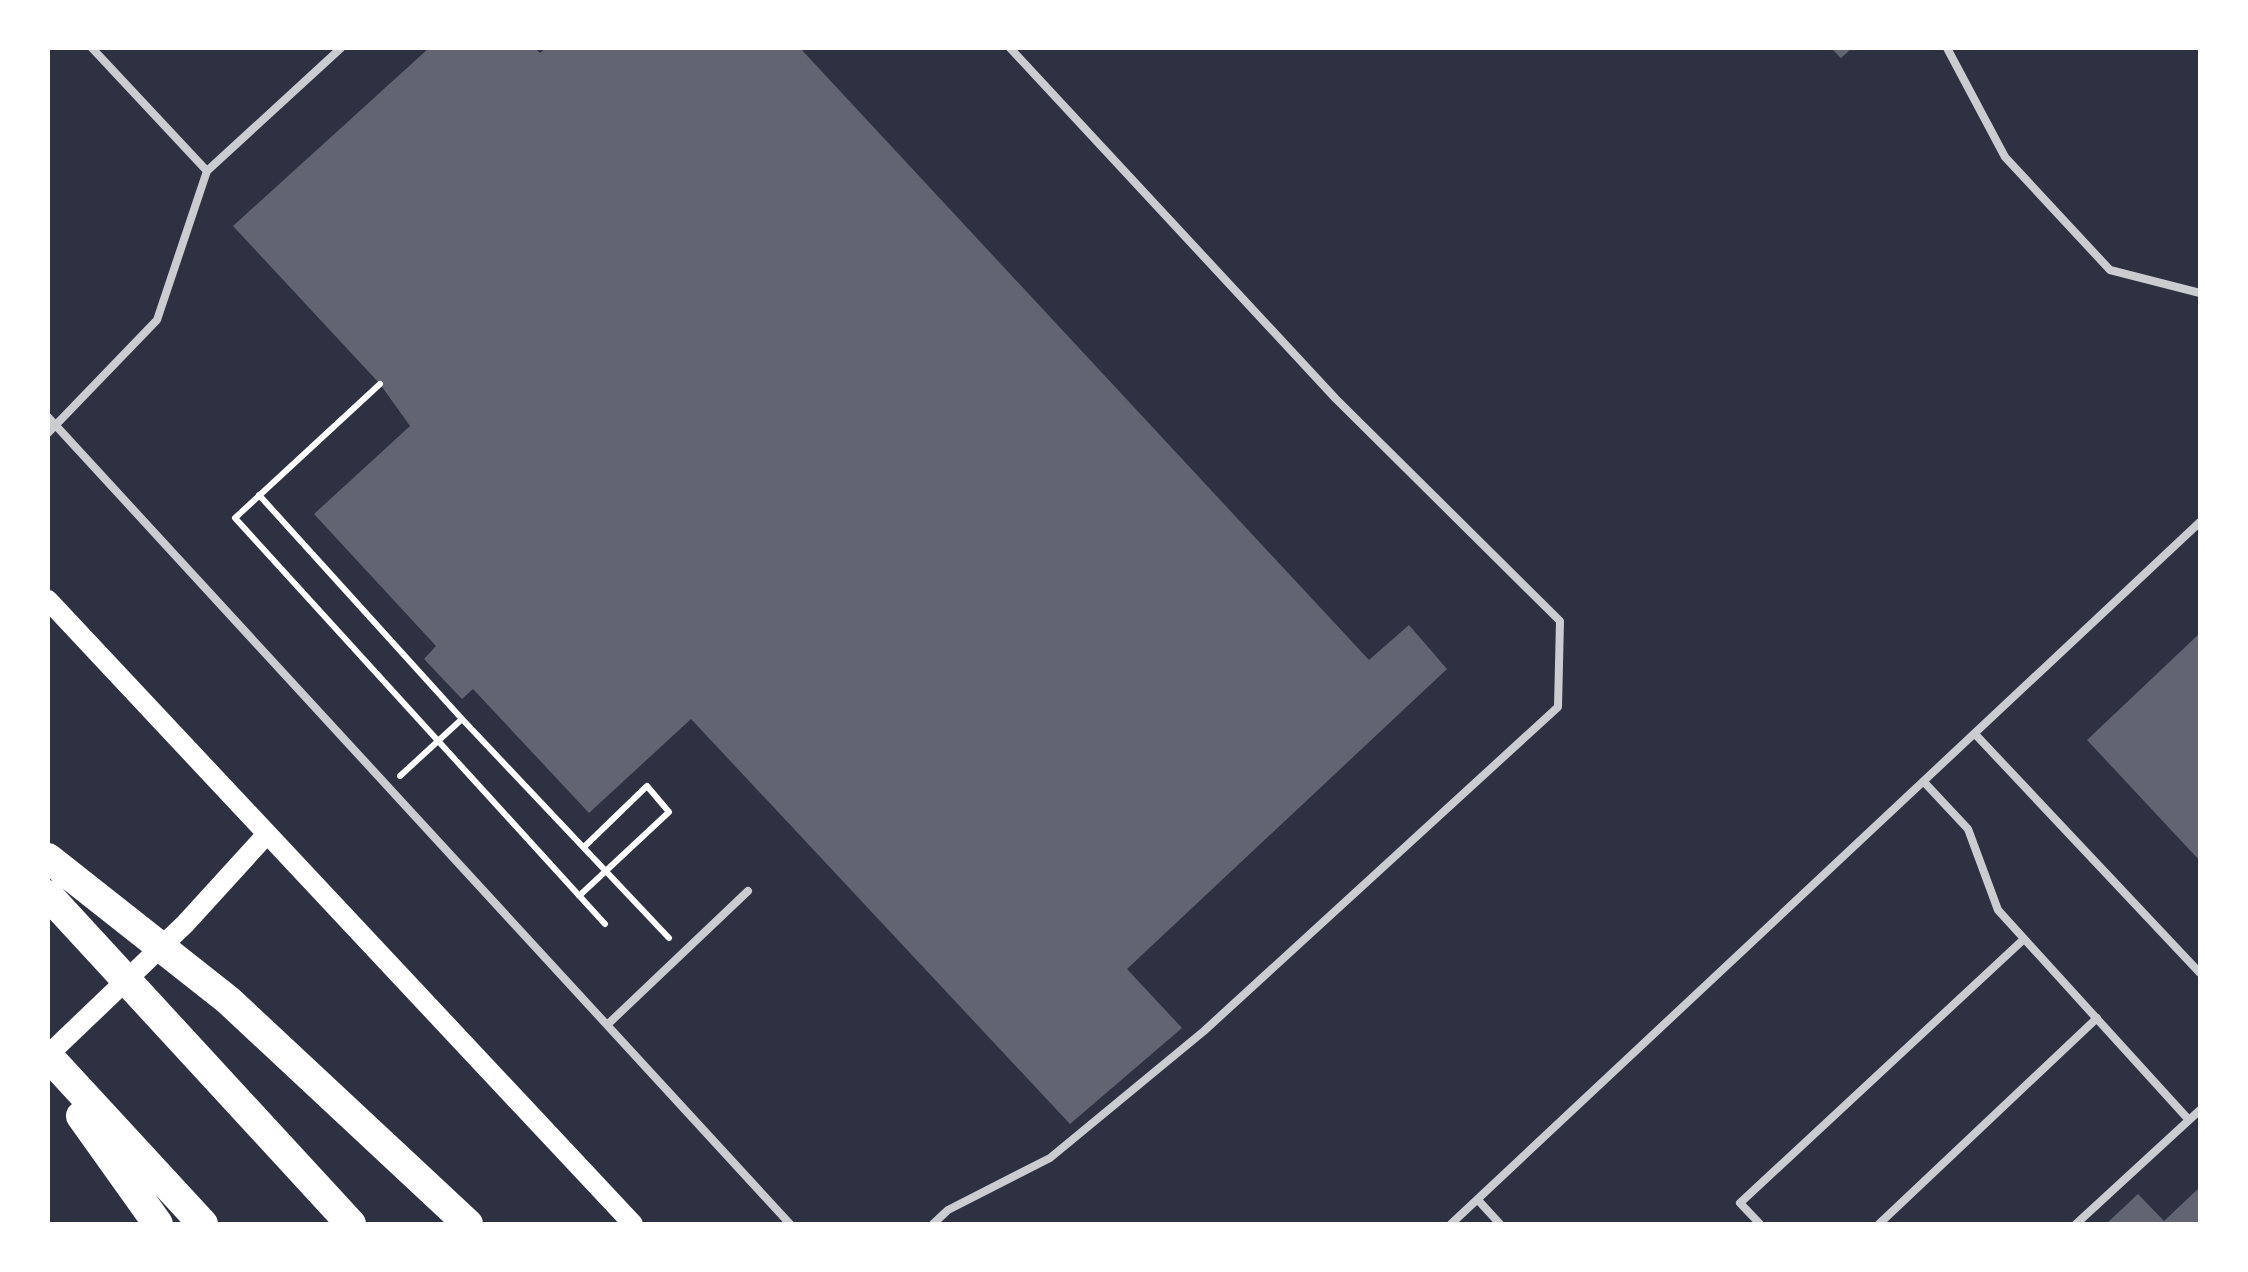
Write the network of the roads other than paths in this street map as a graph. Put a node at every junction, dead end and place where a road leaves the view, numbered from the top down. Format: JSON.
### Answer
{"nodes":[{"id":1,"x":92,"y":48,"type":"edge"},
{"id":2,"x":341,"y":48,"type":"edge"},
{"id":3,"x":1010,"y":48,"type":"edge"},
{"id":4,"x":1947,"y":48,"type":"edge"},
{"id":5,"x":208,"y":171,"type":"junction"},
{"id":6,"x":2200,"y":294,"type":"edge"},
{"id":7,"x":48,"y":417,"type":"edge"},
{"id":8,"x":56,"y":426,"type":"junction"},
{"id":9,"x":48,"y":433,"type":"edge"},
{"id":10,"x":2200,"y":522,"type":"edge"},
{"id":11,"x":48,"y":600,"type":"edge"},
{"id":12,"x":1975,"y":734,"type":"junction"},
{"id":13,"x":1924,"y":782,"type":"junction"},
{"id":14,"x":266,"y":834,"type":"junction"},
{"id":15,"x":48,"y":858,"type":"edge"},
{"id":16,"x":748,"y":891,"type":"dead end"},
{"id":17,"x":48,"y":895,"type":"edge"},
{"id":18,"x":2024,"y":939,"type":"junction"},
{"id":19,"x":2200,"y":974,"type":"edge"},
{"id":20,"x":2096,"y":1018,"type":"junction"},
{"id":21,"x":607,"y":1025,"type":"junction"},
{"id":22,"x":48,"y":1056,"type":"edge"},
{"id":23,"x":48,"y":1069,"type":"edge"},
{"id":24,"x":2200,"y":1110,"type":"edge"},
{"id":25,"x":2189,"y":1120,"type":"junction"},
{"id":26,"x":1478,"y":1200,"type":"junction"},
{"id":27,"x":158,"y":1224,"type":"edge"},
{"id":28,"x":203,"y":1224,"type":"edge"},
{"id":29,"x":352,"y":1224,"type":"edge"},
{"id":30,"x":468,"y":1224,"type":"edge"},
{"id":31,"x":634,"y":1224,"type":"edge"},
{"id":32,"x":790,"y":1224,"type":"edge"},
{"id":33,"x":933,"y":1224,"type":"edge"},
{"id":34,"x":1452,"y":1224,"type":"edge"},
{"id":35,"x":1500,"y":1224,"type":"edge"},
{"id":36,"x":1760,"y":1224,"type":"edge"},
{"id":37,"x":1879,"y":1224,"type":"edge"},
{"id":38,"x":2076,"y":1224,"type":"edge"}],
"edges":[{"from":1,"to":5,"type":"lane"},
{"from":2,"to":5,"type":"lane"},
{"from":3,"to":33,"type":"lane"},
{"from":4,"to":6,"type":"lane"},
{"from":5,"to":8,"type":"lane"},
{"from":7,"to":8,"type":"lane"},
{"from":8,"to":9,"type":"lane"},
{"from":8,"to":21,"type":"lane"},
{"from":10,"to":12,"type":"lane"},
{"from":11,"to":14,"type":"main road"},
{"from":12,"to":13,"type":"lane"},
{"from":12,"to":19,"type":"lane"},
{"from":13,"to":18,"type":"lane"},
{"from":13,"to":26,"type":"lane"},
{"from":14,"to":22,"type":"main road"},
{"from":14,"to":31,"type":"main road"},
{"from":15,"to":30,"type":"highway"},
{"from":16,"to":21,"type":"lane"},
{"from":17,"to":29,"type":"highway"},
{"from":18,"to":20,"type":"lane"},
{"from":18,"to":36,"type":"lane"},
{"from":20,"to":25,"type":"lane"},
{"from":20,"to":37,"type":"lane"},
{"from":21,"to":32,"type":"lane"},
{"from":22,"to":28,"type":"highway"},
{"from":23,"to":27,"type":"highway"},
{"from":24,"to":25,"type":"lane"},
{"from":25,"to":38,"type":"lane"},
{"from":26,"to":34,"type":"lane"},
{"from":26,"to":35,"type":"lane"}]}
